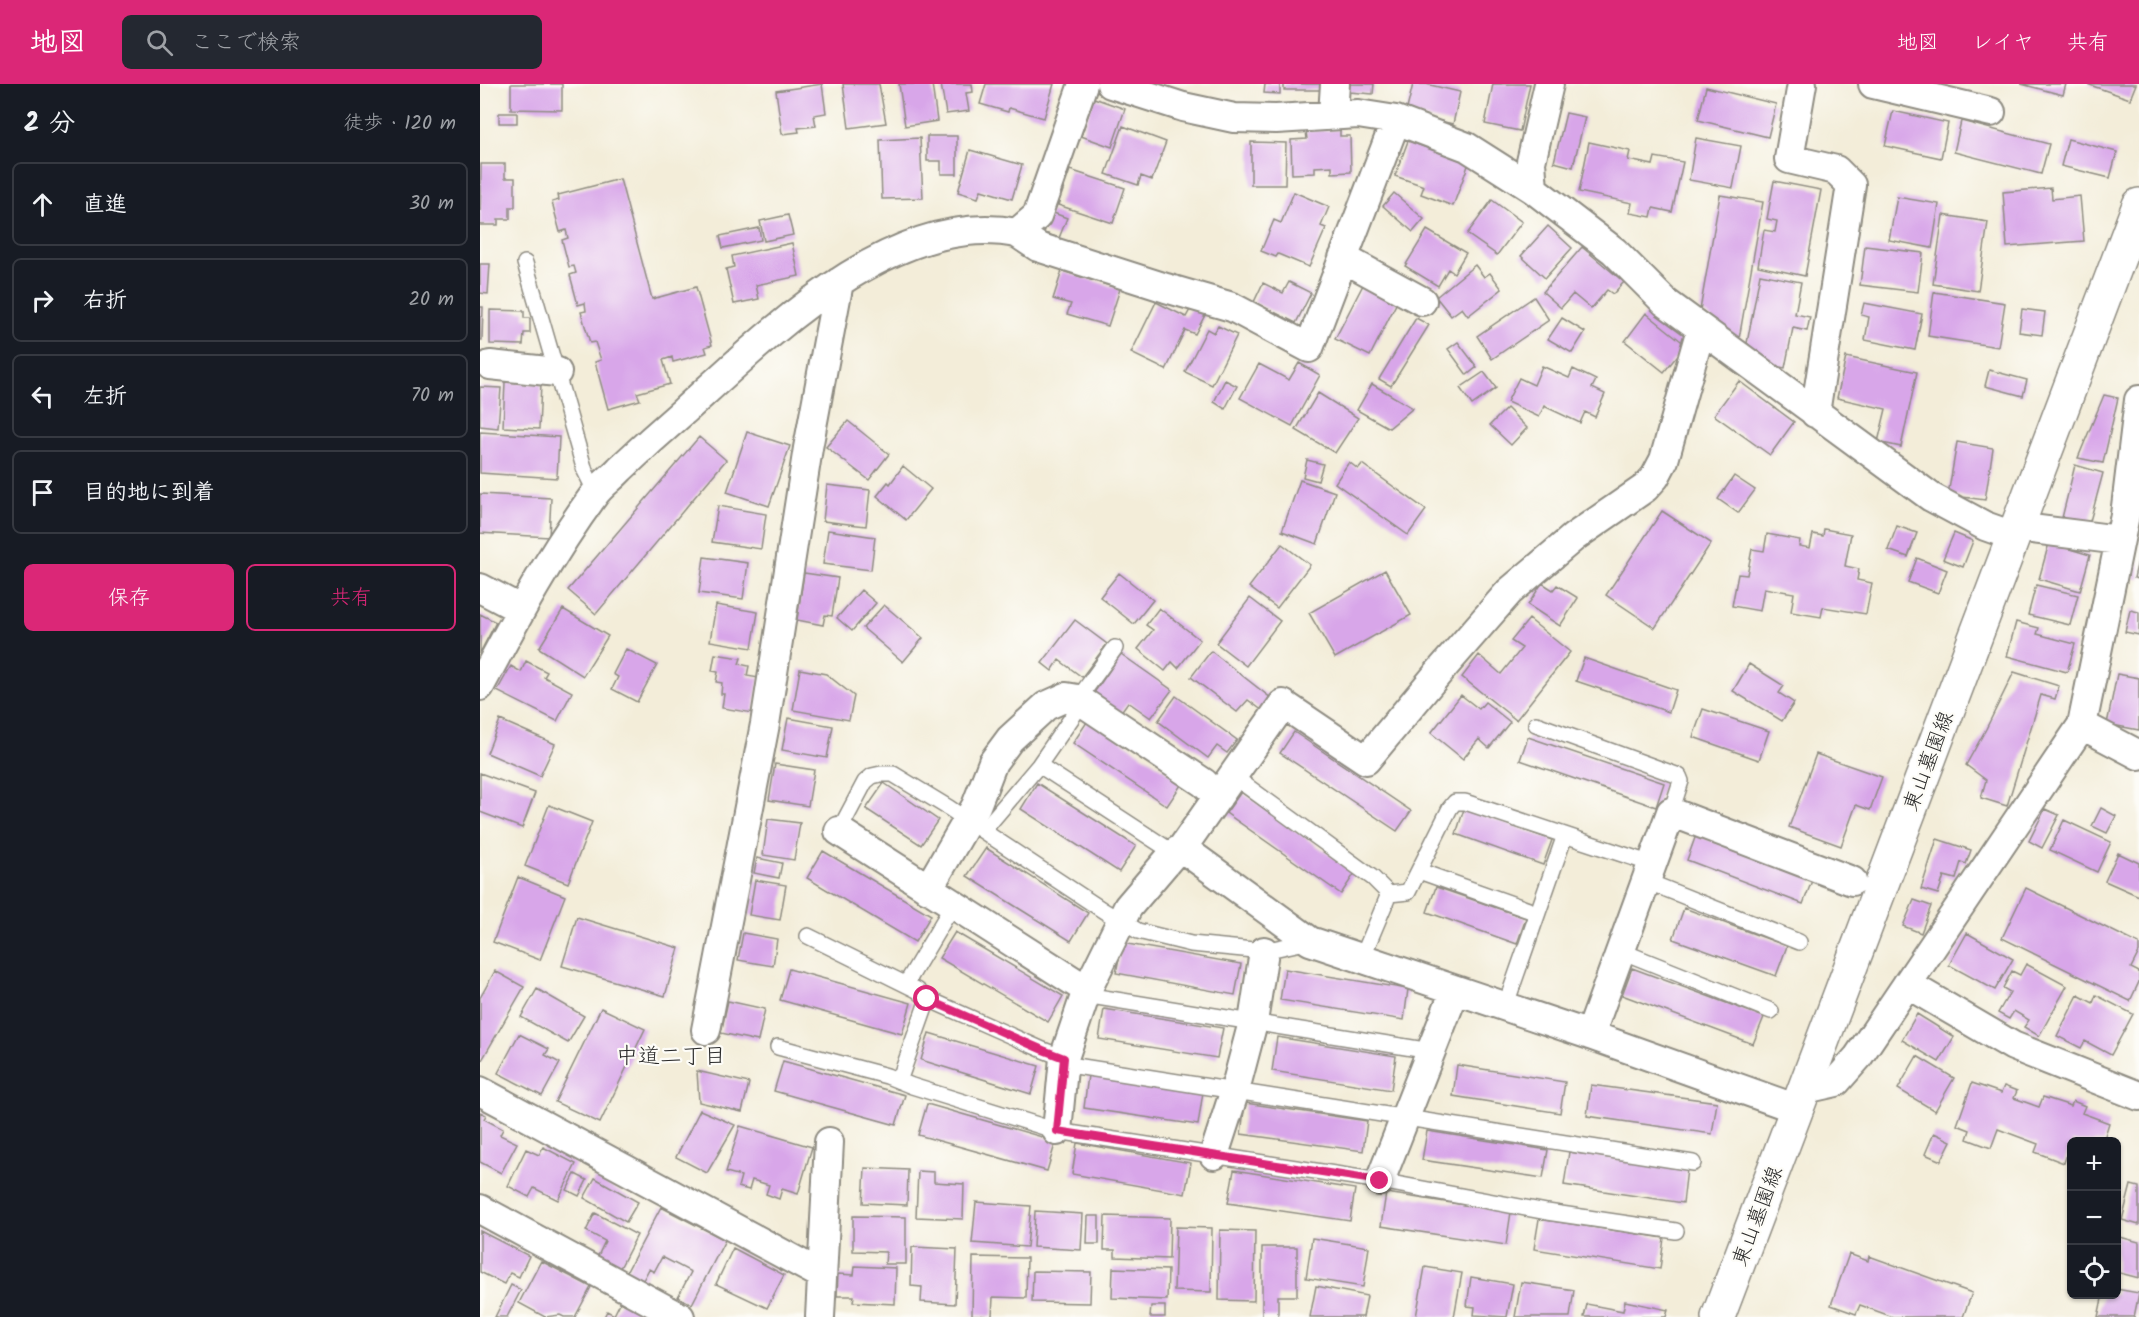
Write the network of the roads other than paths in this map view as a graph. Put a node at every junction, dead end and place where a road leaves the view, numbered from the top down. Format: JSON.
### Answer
{"nodes":[{"id":1,"x":1083,"y":84,"type":"edge"},
{"id":2,"x":1111,"y":84,"type":"edge"},
{"id":3,"x":1335,"y":84,"type":"edge"},
{"id":4,"x":1549,"y":84,"type":"edge"},
{"id":5,"x":1802,"y":84,"type":"edge"},
{"id":6,"x":1873,"y":84,"type":"edge"},
{"id":7,"x":1991,"y":112,"type":"dead end"},
{"id":8,"x":1334,"y":114,"type":"junction"},
{"id":9,"x":1396,"y":120,"type":"junction"},
{"id":10,"x":1533,"y":189,"type":"junction"},
{"id":11,"x":2136,"y":221,"type":"edge"},
{"id":12,"x":1017,"y":233,"type":"junction"},
{"id":13,"x":1342,"y":258,"type":"junction"},
{"id":14,"x":525,"y":263,"type":"dead end"},
{"id":15,"x":838,"y":282,"type":"junction"},
{"id":16,"x":1422,"y":301,"type":"dead end"},
{"id":17,"x":1701,"y":329,"type":"junction"},
{"id":18,"x":490,"y":365,"type":"dead end"},
{"id":19,"x":557,"y":372,"type":"junction"},
{"id":20,"x":2139,"y":400,"type":"edge"},
{"id":21,"x":1815,"y":413,"type":"junction"},
{"id":22,"x":596,"y":493,"type":"junction"},
{"id":23,"x":2128,"y":525,"type":"edge"},
{"id":24,"x":2015,"y":532,"type":"junction"},
{"id":25,"x":480,"y":588,"type":"edge"},
{"id":26,"x":520,"y":609,"type":"junction"},
{"id":27,"x":1115,"y":648,"type":"dead end"},
{"id":28,"x":480,"y":686,"type":"edge"},
{"id":29,"x":1080,"y":701,"type":"junction"},
{"id":30,"x":1536,"y":724,"type":"dead end"},
{"id":31,"x":2082,"y":725,"type":"junction"},
{"id":32,"x":2139,"y":755,"type":"edge"},
{"id":33,"x":1039,"y":765,"type":"junction"},
{"id":34,"x":1225,"y":787,"type":"junction"},
{"id":35,"x":1671,"y":812,"type":"junction"},
{"id":36,"x":975,"y":826,"type":"junction"},
{"id":37,"x":839,"y":831,"type":"joint"},
{"id":38,"x":1564,"y":835,"type":"junction"},
{"id":39,"x":1178,"y":851,"type":"junction"},
{"id":40,"x":1419,"y":871,"type":"junction"},
{"id":41,"x":1649,"y":873,"type":"junction"},
{"id":42,"x":1852,"y":881,"type":"dead end"},
{"id":43,"x":928,"y":889,"type":"junction"},
{"id":44,"x":1389,"y":894,"type":"junction"},
{"id":45,"x":953,"y":905,"type":"junction"},
{"id":46,"x":1537,"y":913,"type":"junction"},
{"id":47,"x":1120,"y":921,"type":"junction"},
{"id":48,"x":808,"y":936,"type":"dead end"},
{"id":49,"x":1310,"y":941,"type":"junction"},
{"id":50,"x":1799,"y":942,"type":"dead end"},
{"id":51,"x":1264,"y":951,"type":"junction"},
{"id":52,"x":1621,"y":951,"type":"junction"},
{"id":53,"x":1362,"y":958,"type":"junction"},
{"id":54,"x":906,"y":984,"type":"junction"},
{"id":55,"x":1907,"y":984,"type":"junction"},
{"id":56,"x":1455,"y":990,"type":"junction"},
{"id":57,"x":1086,"y":992,"type":"junction"},
{"id":58,"x":927,"y":999,"type":"junction"},
{"id":59,"x":1505,"y":1006,"type":"junction"},
{"id":60,"x":1771,"y":1011,"type":"dead end"},
{"id":61,"x":1253,"y":1022,"type":"junction"},
{"id":62,"x":706,"y":1030,"type":"dead end"},
{"id":63,"x":1590,"y":1035,"type":"junction"},
{"id":64,"x":778,"y":1047,"type":"dead end"},
{"id":65,"x":1431,"y":1051,"type":"junction"},
{"id":66,"x":1064,"y":1061,"type":"junction"},
{"id":67,"x":899,"y":1081,"type":"junction"},
{"id":68,"x":1235,"y":1090,"type":"junction"},
{"id":69,"x":480,"y":1091,"type":"edge"},
{"id":70,"x":2139,"y":1096,"type":"edge"},
{"id":71,"x":1801,"y":1099,"type":"junction"},
{"id":72,"x":1406,"y":1116,"type":"junction"},
{"id":73,"x":1057,"y":1131,"type":"junction"},
{"id":74,"x":829,"y":1142,"type":"dead end"},
{"id":75,"x":1214,"y":1155,"type":"junction"},
{"id":76,"x":1693,"y":1163,"type":"dead end"},
{"id":77,"x":1380,"y":1181,"type":"junction"},
{"id":78,"x":480,"y":1209,"type":"edge"},
{"id":79,"x":1676,"y":1231,"type":"dead end"},
{"id":80,"x":822,"y":1275,"type":"junction"},
{"id":81,"x":680,"y":1317,"type":"edge"},
{"id":82,"x":820,"y":1317,"type":"edge"},
{"id":83,"x":1718,"y":1317,"type":"edge"}],
"edges":[{"from":1,"to":12,"type":"street"},
{"from":2,"to":8,"type":"street"},
{"from":3,"to":8,"type":"street"},
{"from":4,"to":10,"type":"street"},
{"from":5,"to":21,"type":"street"},
{"from":6,"to":7,"type":"street"},
{"from":8,"to":9,"type":"street"},
{"from":9,"to":10,"type":"street"},
{"from":9,"to":13,"type":"street"},
{"from":10,"to":17,"type":"street"},
{"from":11,"to":24,"type":"street","name":"東山墓園線"},
{"from":12,"to":13,"type":"street"},
{"from":12,"to":15,"type":"street"},
{"from":13,"to":16,"type":"street"},
{"from":14,"to":19,"type":"lane"},
{"from":15,"to":22,"type":"street"},
{"from":15,"to":62,"type":"street"},
{"from":17,"to":21,"type":"street"},
{"from":17,"to":34,"type":"street"},
{"from":18,"to":19,"type":"street"},
{"from":19,"to":22,"type":"lane"},
{"from":20,"to":23,"type":"street"},
{"from":21,"to":24,"type":"street"},
{"from":22,"to":26,"type":"street"},
{"from":23,"to":24,"type":"street"},
{"from":23,"to":31,"type":"street"},
{"from":24,"to":71,"type":"street","name":"東山墓園線"},
{"from":25,"to":26,"type":"street"},
{"from":26,"to":28,"type":"street"},
{"from":27,"to":29,"type":"lane"},
{"from":29,"to":33,"type":"lane"},
{"from":29,"to":34,"type":"street"},
{"from":29,"to":36,"type":"street"},
{"from":30,"to":35,"type":"lane"},
{"from":31,"to":32,"type":"street"},
{"from":31,"to":55,"type":"street"},
{"from":33,"to":36,"type":"lane"},
{"from":33,"to":39,"type":"lane"},
{"from":34,"to":39,"type":"street"},
{"from":34,"to":44,"type":"lane"},
{"from":35,"to":41,"type":"street"},
{"from":35,"to":42,"type":"street"},
{"from":36,"to":37,"type":"lane"},
{"from":36,"to":43,"type":"street"},
{"from":36,"to":47,"type":"lane"},
{"from":37,"to":43,"type":"street"},
{"from":38,"to":40,"type":"lane"},
{"from":38,"to":41,"type":"lane"},
{"from":38,"to":46,"type":"lane"},
{"from":39,"to":47,"type":"street"},
{"from":39,"to":49,"type":"street"},
{"from":40,"to":44,"type":"lane"},
{"from":40,"to":46,"type":"lane"},
{"from":41,"to":50,"type":"lane"},
{"from":41,"to":52,"type":"street"},
{"from":43,"to":45,"type":"street"},
{"from":44,"to":53,"type":"lane"},
{"from":45,"to":54,"type":"lane"},
{"from":45,"to":57,"type":"street"},
{"from":46,"to":59,"type":"lane"},
{"from":47,"to":51,"type":"lane"},
{"from":47,"to":57,"type":"street"},
{"from":48,"to":54,"type":"lane"},
{"from":49,"to":51,"type":"lane"},
{"from":49,"to":53,"type":"street"},
{"from":51,"to":61,"type":"street"},
{"from":52,"to":60,"type":"lane"},
{"from":52,"to":63,"type":"street"},
{"from":53,"to":56,"type":"street"},
{"from":54,"to":58,"type":"lane"},
{"from":55,"to":70,"type":"street"},
{"from":55,"to":71,"type":"street"},
{"from":56,"to":59,"type":"street"},
{"from":56,"to":65,"type":"street"},
{"from":57,"to":61,"type":"lane"},
{"from":57,"to":66,"type":"street"},
{"from":58,"to":66,"type":"lane"},
{"from":58,"to":67,"type":"lane"},
{"from":59,"to":63,"type":"street"},
{"from":61,"to":65,"type":"lane"},
{"from":61,"to":68,"type":"street"},
{"from":63,"to":71,"type":"street"},
{"from":64,"to":67,"type":"lane"},
{"from":65,"to":72,"type":"street"},
{"from":66,"to":68,"type":"lane"},
{"from":66,"to":73,"type":"street"},
{"from":67,"to":73,"type":"lane"},
{"from":68,"to":72,"type":"lane"},
{"from":68,"to":75,"type":"street"},
{"from":69,"to":80,"type":"street"},
{"from":71,"to":83,"type":"street","name":"東山墓園線"},
{"from":72,"to":76,"type":"lane"},
{"from":72,"to":77,"type":"street"},
{"from":73,"to":75,"type":"lane"},
{"from":74,"to":80,"type":"street"},
{"from":75,"to":77,"type":"lane"},
{"from":77,"to":79,"type":"lane"},
{"from":78,"to":81,"type":"street"},
{"from":80,"to":82,"type":"street"}]}
